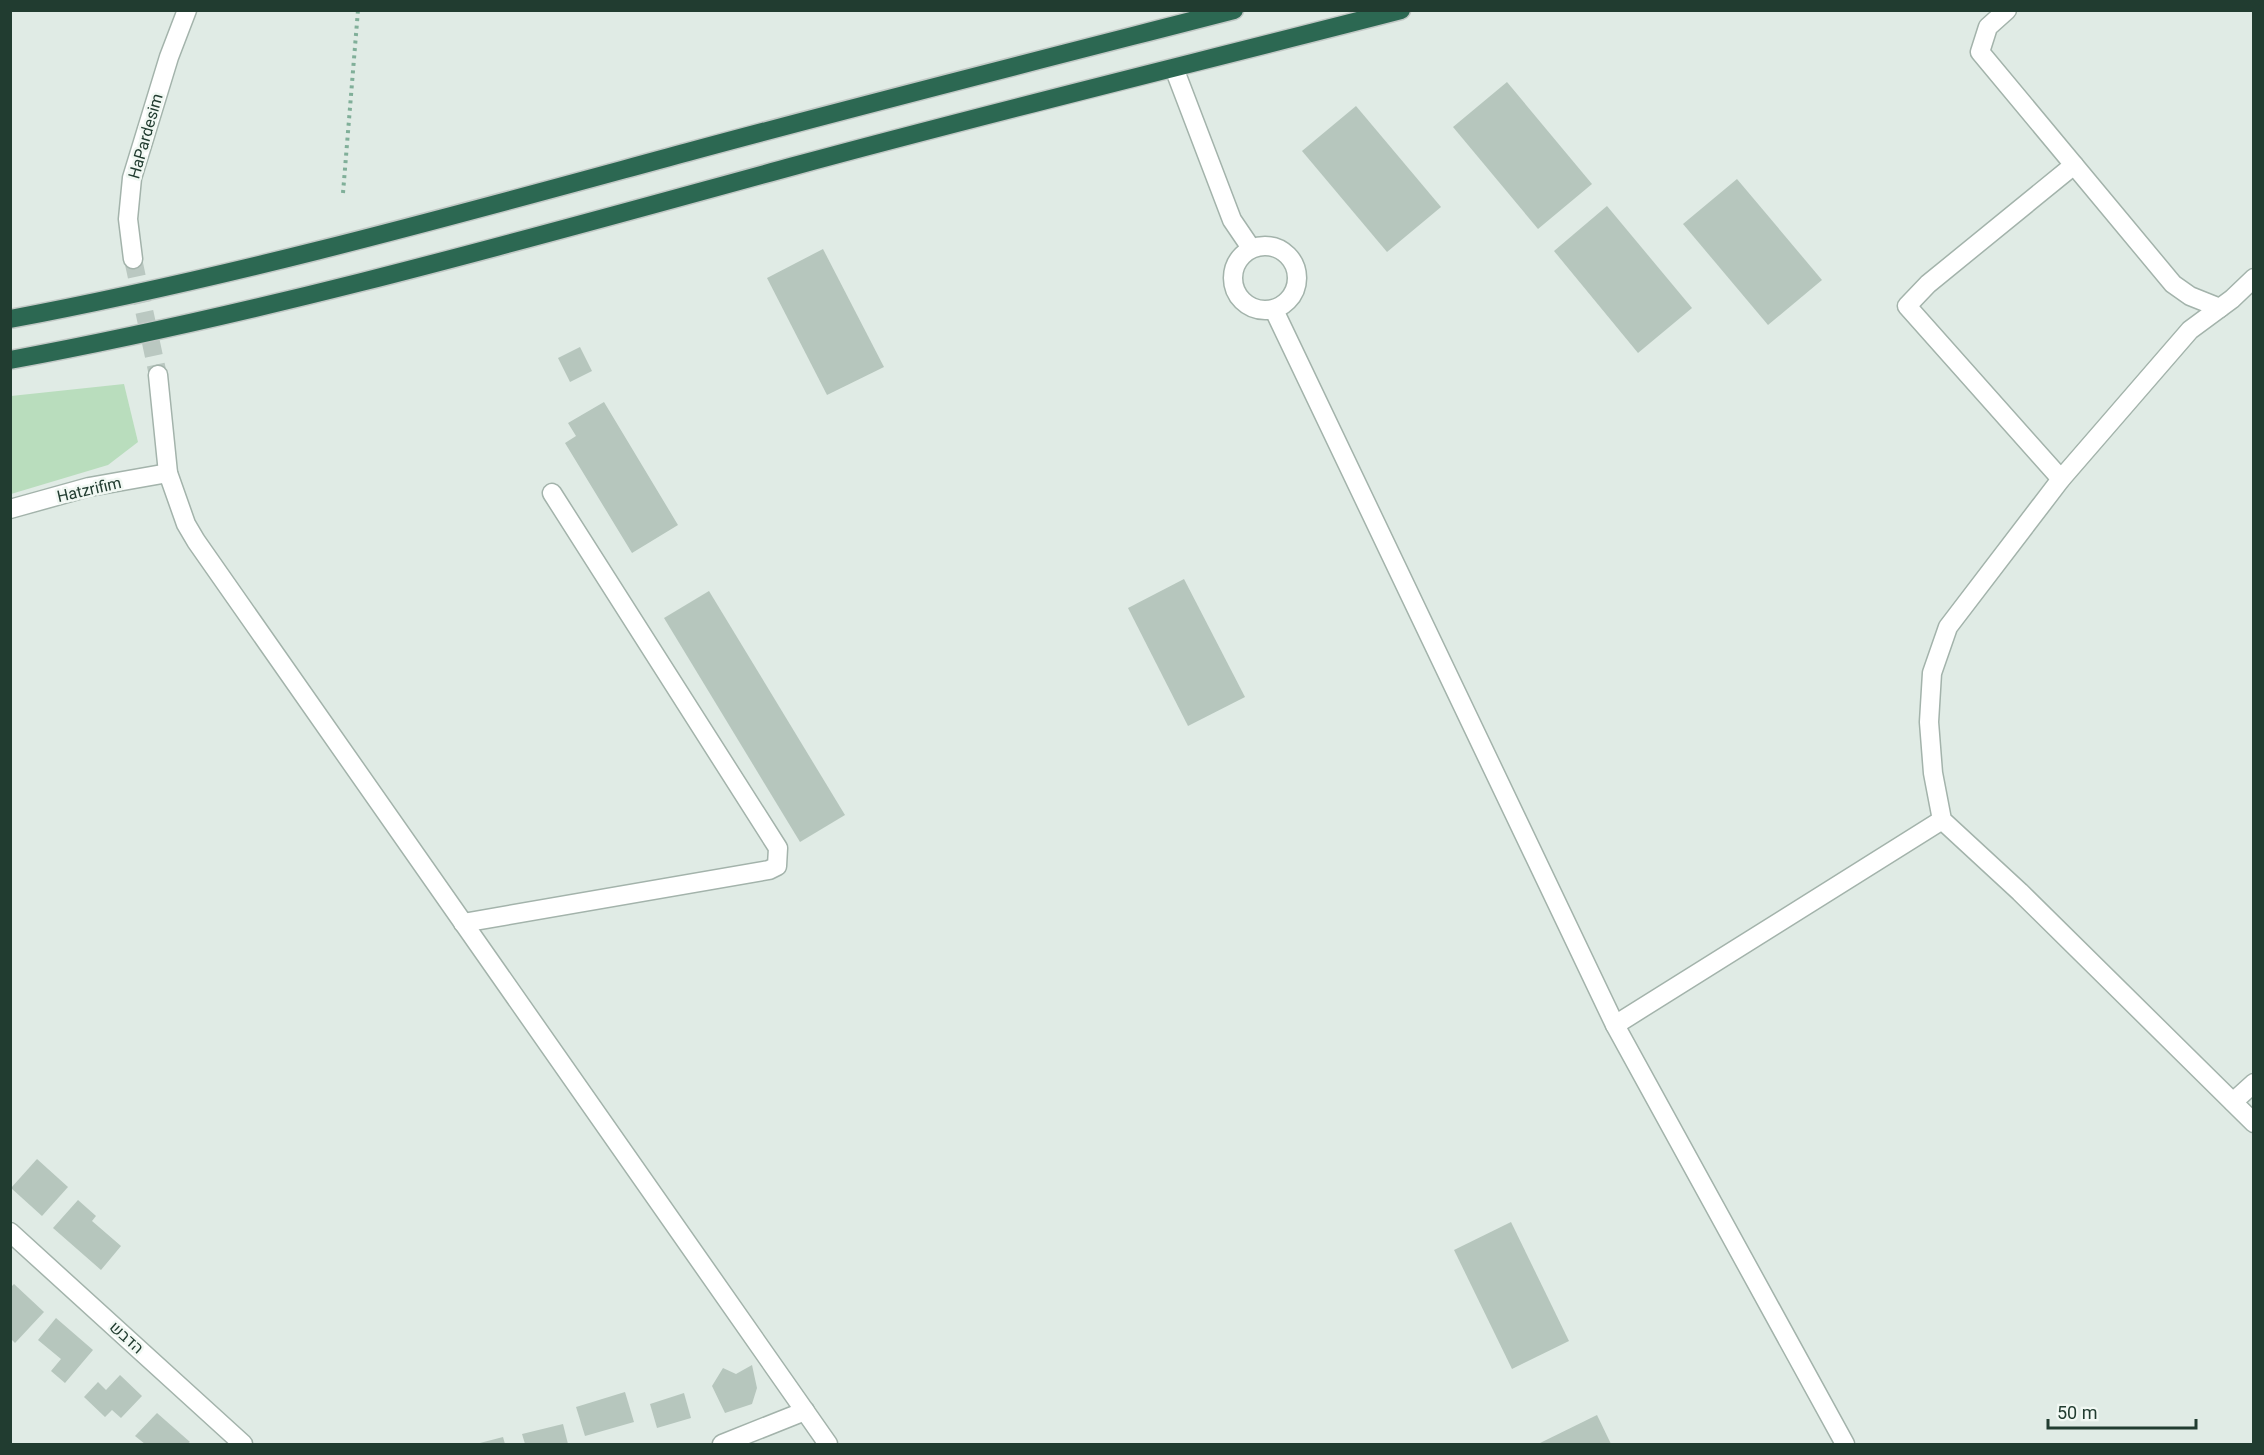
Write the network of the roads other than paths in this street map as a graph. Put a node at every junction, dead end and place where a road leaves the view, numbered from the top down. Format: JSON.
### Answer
{"nodes":[{"id":1,"x":1234,"y":10,"type":"edge"},
{"id":2,"x":1401,"y":10,"type":"edge"},
{"id":3,"x":2007,"y":10,"type":"edge"},
{"id":4,"x":186,"y":14,"type":"edge"},
{"id":5,"x":1174,"y":68,"type":"junction"},
{"id":6,"x":2074,"y":165,"type":"junction"},
{"id":7,"x":1251,"y":248,"type":"junction"},
{"id":8,"x":133,"y":259,"type":"tunnel mouth"},
{"id":9,"x":2253,"y":278,"type":"edge"},
{"id":10,"x":2253,"y":294,"type":"edge"},
{"id":11,"x":2226,"y":303,"type":"junction"},
{"id":12,"x":1274,"y":310,"type":"junction"},
{"id":13,"x":10,"y":319,"type":"edge"},
{"id":14,"x":10,"y":360,"type":"edge"},
{"id":15,"x":158,"y":375,"type":"tunnel mouth"},
{"id":16,"x":168,"y":473,"type":"junction"},
{"id":17,"x":2061,"y":479,"type":"junction"},
{"id":18,"x":552,"y":493,"type":"dead end"},
{"id":19,"x":10,"y":508,"type":"edge"},
{"id":20,"x":1942,"y":820,"type":"junction"},
{"id":21,"x":463,"y":923,"type":"junction"},
{"id":22,"x":1615,"y":1024,"type":"junction"},
{"id":23,"x":2253,"y":1083,"type":"edge"},
{"id":24,"x":2233,"y":1102,"type":"junction"},
{"id":25,"x":2253,"y":1123,"type":"edge"},
{"id":26,"x":10,"y":1232,"type":"edge"},
{"id":27,"x":805,"y":1411,"type":"junction"},
{"id":28,"x":243,"y":1444,"type":"edge"},
{"id":29,"x":722,"y":1444,"type":"edge"},
{"id":30,"x":828,"y":1444,"type":"edge"},
{"id":31,"x":1845,"y":1444,"type":"edge"}],
"edges":[{"from":1,"to":13,"type":"highway"},
{"from":2,"to":5,"type":"highway"},
{"from":3,"to":6,"type":"street"},
{"from":4,"to":8,"type":"street","name":"HaPardesim"},
{"from":5,"to":7,"type":"street"},
{"from":5,"to":14,"type":"highway"},
{"from":6,"to":11,"type":"street"},
{"from":6,"to":17,"type":"street"},
{"from":7,"to":12,"type":"street"},
{"from":7,"to":12,"type":"street"},
{"from":9,"to":11,"type":"street"},
{"from":10,"to":11,"type":"street"},
{"from":11,"to":17,"type":"street"},
{"from":12,"to":22,"type":"street"},
{"from":15,"to":16,"type":"street"},
{"from":16,"to":19,"type":"street","name":"Hatzrifim"},
{"from":16,"to":21,"type":"street"},
{"from":17,"to":20,"type":"street"},
{"from":18,"to":21,"type":"street"},
{"from":20,"to":22,"type":"street"},
{"from":20,"to":24,"type":"street"},
{"from":21,"to":27,"type":"street"},
{"from":22,"to":31,"type":"street"},
{"from":23,"to":24,"type":"street"},
{"from":24,"to":25,"type":"street"},
{"from":26,"to":28,"type":"street","name":"הדבש"},
{"from":27,"to":29,"type":"street"},
{"from":27,"to":30,"type":"street"}]}
